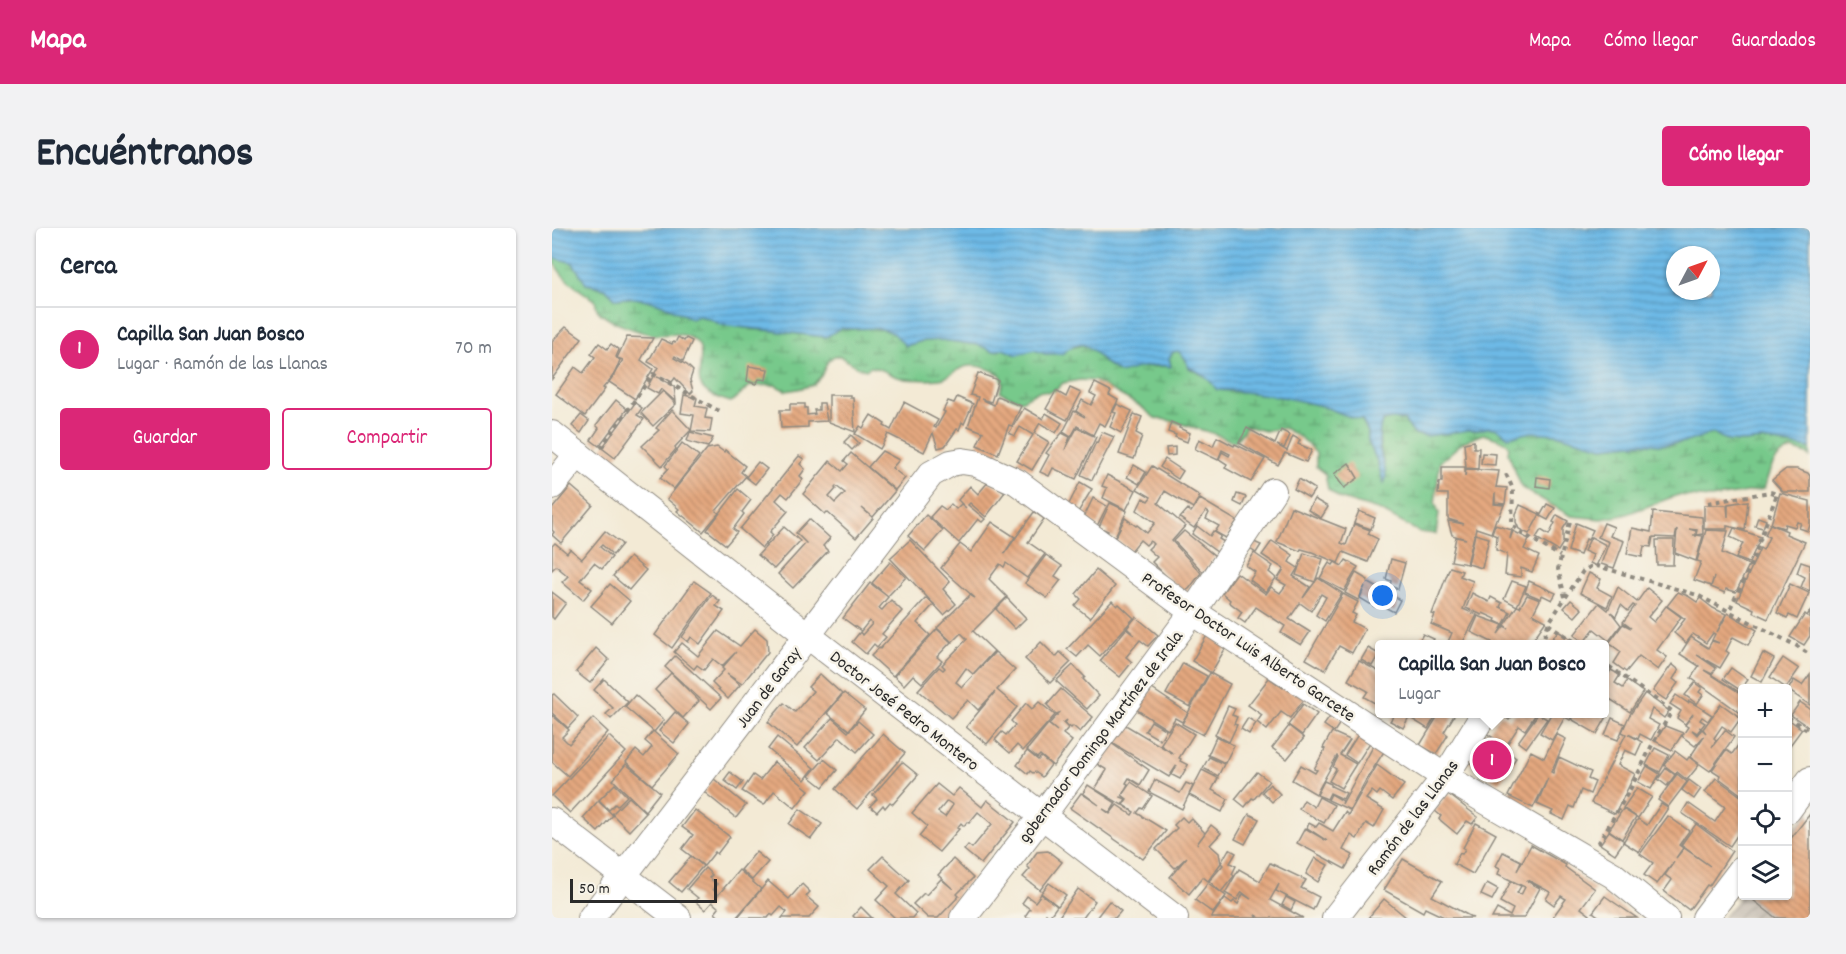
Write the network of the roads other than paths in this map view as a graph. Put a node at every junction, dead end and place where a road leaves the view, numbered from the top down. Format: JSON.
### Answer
{"nodes":[{"id":1,"x":552,"y":434,"type":"edge"},
{"id":2,"x":584,"y":458,"type":"junction"},
{"id":3,"x":951,"y":463,"type":"joint"},
{"id":4,"x":552,"y":486,"type":"edge"},
{"id":5,"x":1273,"y":491,"type":"dead end"},
{"id":6,"x":1193,"y":612,"type":"junction"},
{"id":7,"x":807,"y":635,"type":"junction"},
{"id":8,"x":1482,"y":718,"type":"edge"},
{"id":9,"x":1445,"y":777,"type":"junction"},
{"id":10,"x":1810,"y":780,"type":"edge"},
{"id":11,"x":1792,"y":805,"type":"edge"},
{"id":12,"x":1042,"y":816,"type":"junction"},
{"id":13,"x":552,"y":822,"type":"edge"},
{"id":14,"x":1738,"y":875,"type":"edge"},
{"id":15,"x":624,"y":876,"type":"junction"},
{"id":16,"x":591,"y":918,"type":"edge"},
{"id":17,"x":678,"y":918,"type":"edge"},
{"id":18,"x":963,"y":918,"type":"edge"},
{"id":19,"x":1174,"y":918,"type":"edge"},
{"id":20,"x":1335,"y":918,"type":"edge"},
{"id":21,"x":1665,"y":918,"type":"edge"},
{"id":22,"x":1705,"y":918,"type":"edge"}],
"edges":[{"from":1,"to":2,"type":"street","name":"Doctor José Pedro Montero"},
{"from":2,"to":4,"type":"street"},
{"from":2,"to":7,"type":"street","name":"Doctor José Pedro Montero"},
{"from":3,"to":6,"type":"street","name":"Profesor Doctor Luis Alberto Garcete"},
{"from":3,"to":7,"type":"street","name":"Juan de Garay"},
{"from":5,"to":6,"type":"street","name":"gobernador Domingo Martínez de Irala"},
{"from":6,"to":9,"type":"street","name":"Profesor Doctor Luis Alberto Garcete"},
{"from":6,"to":12,"type":"street","name":"gobernador Domingo Martínez de Irala"},
{"from":7,"to":12,"type":"street","name":"Doctor José Pedro Montero"},
{"from":7,"to":15,"type":"street","name":"Juan de Garay"},
{"from":8,"to":9,"type":"street","name":"Ramón de las Llanas"},
{"from":9,"to":20,"type":"street","name":"Ramón de las Llanas"},
{"from":9,"to":21,"type":"street","name":"Profesor Doctor Luis Alberto Garcete"},
{"from":10,"to":11,"type":"street"},
{"from":12,"to":18,"type":"street","name":"gobernador Domingo Martínez de Irala"},
{"from":12,"to":19,"type":"street","name":"Doctor José Pedro Montero"},
{"from":13,"to":15,"type":"street"},
{"from":14,"to":22,"type":"street"},
{"from":15,"to":16,"type":"street","name":"Juan de Garay"},
{"from":15,"to":17,"type":"street"}]}
